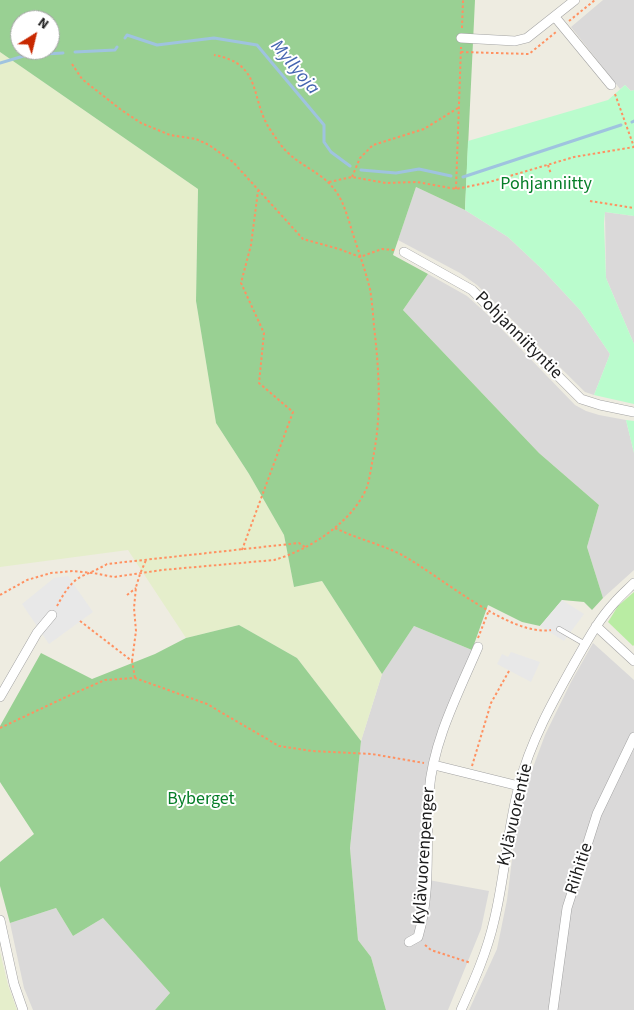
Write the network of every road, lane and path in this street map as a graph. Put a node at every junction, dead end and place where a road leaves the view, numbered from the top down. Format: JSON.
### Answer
{"nodes":[{"id":1,"x":463,"y":0,"type":"edge"},
{"id":2,"x":576,"y":0,"type":"edge"},
{"id":3,"x":555,"y":16,"type":"junction"},
{"id":4,"x":461,"y":38,"type":"junction"},
{"id":5,"x":214,"y":55,"type":"dead end"},
{"id":6,"x":72,"y":64,"type":"dead end"},
{"id":7,"x":612,"y":85,"type":"joint"},
{"id":8,"x":459,"y":108,"type":"junction"},
{"id":9,"x":634,"y":147,"type":"edge"},
{"id":10,"x":548,"y":165,"type":"junction"},
{"id":11,"x":551,"y":174,"type":"dead end"},
{"id":12,"x":352,"y":177,"type":"junction"},
{"id":13,"x":329,"y":182,"type":"junction"},
{"id":14,"x":456,"y":189,"type":"junction"},
{"id":15,"x":258,"y":191,"type":"junction"},
{"id":16,"x":590,"y":201,"type":"dead end"},
{"id":17,"x":634,"y":208,"type":"edge"},
{"id":18,"x":404,"y":252,"type":"joint"},
{"id":19,"x":360,"y":257,"type":"junction"},
{"id":20,"x":634,"y":412,"type":"edge"},
{"id":21,"x":335,"y":528,"type":"junction"},
{"id":22,"x":306,"y":547,"type":"junction"},
{"id":23,"x":242,"y":550,"type":"junction"},
{"id":24,"x":146,"y":560,"type":"junction"},
{"id":25,"x":93,"y":572,"type":"junction"},
{"id":26,"x":140,"y":574,"type":"junction"},
{"id":27,"x":634,"y":583,"type":"edge"},
{"id":28,"x":136,"y":587,"type":"junction"},
{"id":29,"x":0,"y":595,"type":"edge"},
{"id":30,"x":126,"y":595,"type":"dead end"},
{"id":31,"x":489,"y":610,"type":"junction"},
{"id":32,"x":52,"y":615,"type":"joint"},
{"id":33,"x":80,"y":621,"type":"dead end"},
{"id":34,"x":596,"y":626,"type":"junction"},
{"id":35,"x":559,"y":629,"type":"joint"},
{"id":36,"x":585,"y":644,"type":"junction"},
{"id":37,"x":478,"y":647,"type":"joint"},
{"id":38,"x":634,"y":661,"type":"edge"},
{"id":39,"x":132,"y":662,"type":"junction"},
{"id":40,"x":510,"y":671,"type":"dead end"},
{"id":41,"x":135,"y":678,"type":"junction"},
{"id":42,"x":0,"y":697,"type":"edge"},
{"id":43,"x":0,"y":728,"type":"edge"},
{"id":44,"x":634,"y":737,"type":"edge"},
{"id":45,"x":434,"y":765,"type":"junction"},
{"id":46,"x":470,"y":773,"type":"junction"},
{"id":47,"x":519,"y":786,"type":"junction"},
{"id":48,"x":0,"y":920,"type":"edge"},
{"id":49,"x":418,"y":937,"type":"junction"},
{"id":50,"x":409,"y":942,"type":"dead end"},
{"id":51,"x":481,"y":965,"type":"junction"},
{"id":52,"x":23,"y":1010,"type":"edge"},
{"id":53,"x":462,"y":1010,"type":"edge"},
{"id":54,"x":553,"y":1010,"type":"edge"}],
"edges":[{"from":1,"to":4,"type":"path"},
{"from":2,"to":3,"type":"street"},
{"from":3,"to":4,"type":"street"},
{"from":3,"to":7,"type":"street"},
{"from":4,"to":8,"type":"path"},
{"from":5,"to":13,"type":"path"},
{"from":6,"to":15,"type":"path"},
{"from":7,"to":9,"type":"path"},
{"from":8,"to":12,"type":"path"},
{"from":8,"to":14,"type":"path"},
{"from":9,"to":10,"type":"path"},
{"from":10,"to":11,"type":"path"},
{"from":10,"to":14,"type":"path"},
{"from":12,"to":13,"type":"path"},
{"from":12,"to":14,"type":"path"},
{"from":13,"to":19,"type":"path"},
{"from":15,"to":19,"type":"path"},
{"from":15,"to":23,"type":"path"},
{"from":16,"to":17,"type":"path"},
{"from":18,"to":19,"type":"path"},
{"from":18,"to":20,"type":"street","name":"Pohjanniityntie"},
{"from":19,"to":21,"type":"path"},
{"from":21,"to":22,"type":"path"},
{"from":21,"to":31,"type":"path"},
{"from":22,"to":23,"type":"path"},
{"from":22,"to":26,"type":"path"},
{"from":23,"to":24,"type":"path"},
{"from":24,"to":25,"type":"path"},
{"from":24,"to":26,"type":"path"},
{"from":25,"to":26,"type":"path"},
{"from":25,"to":29,"type":"path"},
{"from":25,"to":32,"type":"path"},
{"from":26,"to":28,"type":"path"},
{"from":27,"to":34,"type":"street","name":"Kylävuorentie"},
{"from":28,"to":30,"type":"path"},
{"from":28,"to":39,"type":"path"},
{"from":31,"to":35,"type":"path"},
{"from":31,"to":37,"type":"path"},
{"from":32,"to":42,"type":"street"},
{"from":33,"to":39,"type":"path"},
{"from":34,"to":36,"type":"street","name":"Kylävuorentie"},
{"from":34,"to":38,"type":"street"},
{"from":35,"to":36,"type":"lane"},
{"from":36,"to":47,"type":"street","name":"Kylävuorentie"},
{"from":37,"to":45,"type":"street","name":"Kylävuorenpenger"},
{"from":39,"to":41,"type":"path"},
{"from":40,"to":46,"type":"path"},
{"from":41,"to":43,"type":"path"},
{"from":41,"to":45,"type":"path"},
{"from":44,"to":54,"type":"street","name":"Riihitie"},
{"from":45,"to":46,"type":"street","name":"Kylävuorenpenger"},
{"from":45,"to":49,"type":"street","name":"Kylävuorenpenger"},
{"from":46,"to":47,"type":"street","name":"Kylävuorenpenger"},
{"from":47,"to":51,"type":"street","name":"Kylävuorentie"},
{"from":48,"to":52,"type":"street"},
{"from":49,"to":50,"type":"street","name":"Kylävuorenpenger"},
{"from":49,"to":51,"type":"path"},
{"from":51,"to":53,"type":"street","name":"Kylävuorentie"}]}
